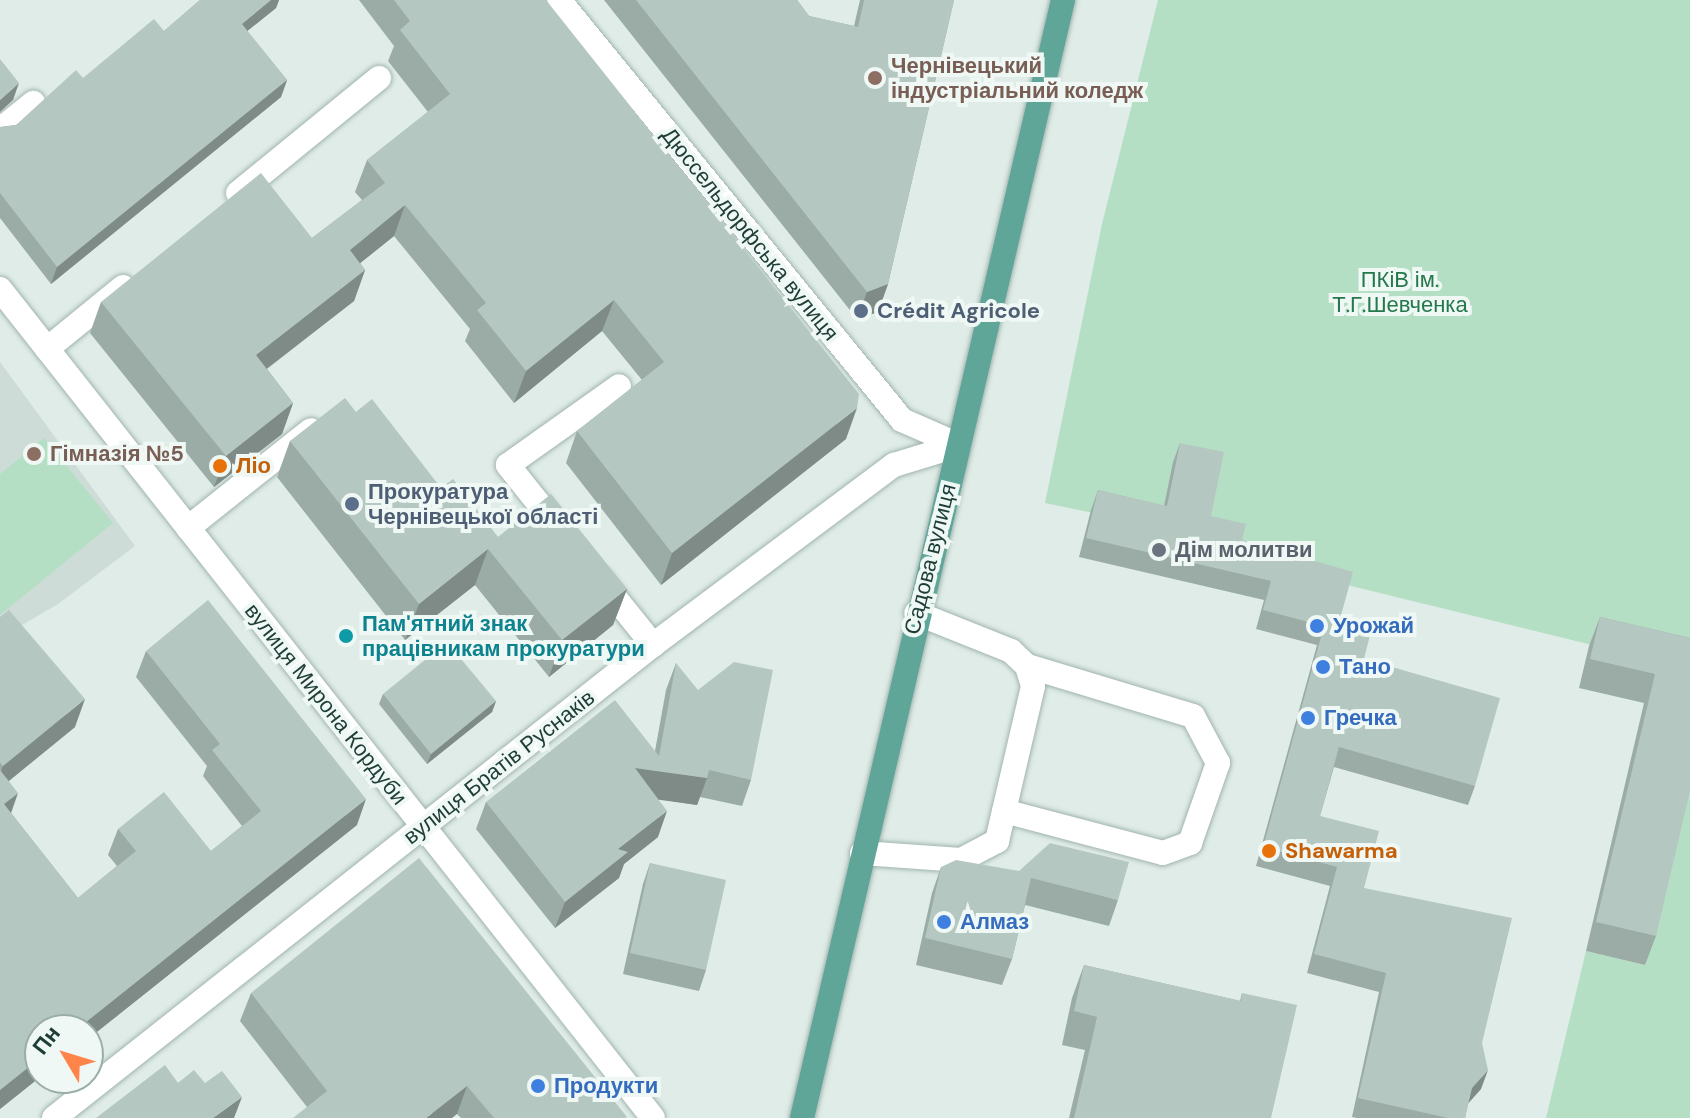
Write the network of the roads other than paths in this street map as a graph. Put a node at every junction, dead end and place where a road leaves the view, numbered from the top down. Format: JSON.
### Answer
{"nodes":[{"id":1,"x":559,"y":0,"type":"edge"},
{"id":2,"x":1063,"y":0,"type":"edge"},
{"id":3,"x":379,"y":78,"type":"dead end"},
{"id":4,"x":33,"y":103,"type":"dead end"},
{"id":5,"x":0,"y":130,"type":"edge"},
{"id":6,"x":222,"y":207,"type":"edge"},
{"id":7,"x":137,"y":276,"type":"edge"},
{"id":8,"x":0,"y":289,"type":"edge"},
{"id":9,"x":47,"y":349,"type":"junction"},
{"id":10,"x":619,"y":386,"type":"dead end"},
{"id":11,"x":323,"y":421,"type":"edge"},
{"id":12,"x":959,"y":445,"type":"junction"},
{"id":13,"x":188,"y":528,"type":"junction"},
{"id":14,"x":916,"y":613,"type":"junction"},
{"id":15,"x":653,"y":645,"type":"junction"},
{"id":16,"x":1027,"y":666,"type":"junction"},
{"id":17,"x":1004,"y":811,"type":"junction"},
{"id":18,"x":423,"y":827,"type":"junction"},
{"id":19,"x":862,"y":853,"type":"junction"},
{"id":20,"x":54,"y":1118,"type":"edge"},
{"id":21,"x":653,"y":1118,"type":"edge"},
{"id":22,"x":802,"y":1118,"type":"edge"}],
"edges":[{"from":1,"to":12,"type":"street","name":"Дюссельдорфська вулиця"},
{"from":2,"to":12,"type":"main road","name":"Садова вулиця"},
{"from":3,"to":6,"type":"street"},
{"from":4,"to":5,"type":"street"},
{"from":7,"to":9,"type":"street"},
{"from":8,"to":9,"type":"street","name":"вулиця Мирона Кордуби"},
{"from":9,"to":13,"type":"street","name":"вулиця Мирона Кордуби"},
{"from":10,"to":15,"type":"street"},
{"from":11,"to":13,"type":"street"},
{"from":12,"to":14,"type":"main road","name":"Садова вулиця"},
{"from":12,"to":15,"type":"street","name":"вулиця Братів Руснаків"},
{"from":13,"to":18,"type":"street","name":"вулиця Мирона Кордуби"},
{"from":14,"to":16,"type":"street"},
{"from":14,"to":19,"type":"main road","name":"Садова вулиця"},
{"from":15,"to":18,"type":"street","name":"вулиця Братів Руснаків"},
{"from":16,"to":17,"type":"street"},
{"from":16,"to":17,"type":"street"},
{"from":17,"to":19,"type":"street"},
{"from":18,"to":20,"type":"street","name":"вулиця Братів Руснаків"},
{"from":18,"to":21,"type":"street","name":"вулиця Мирона Кордуби"},
{"from":19,"to":22,"type":"main road","name":"Садова вулиця"}]}
